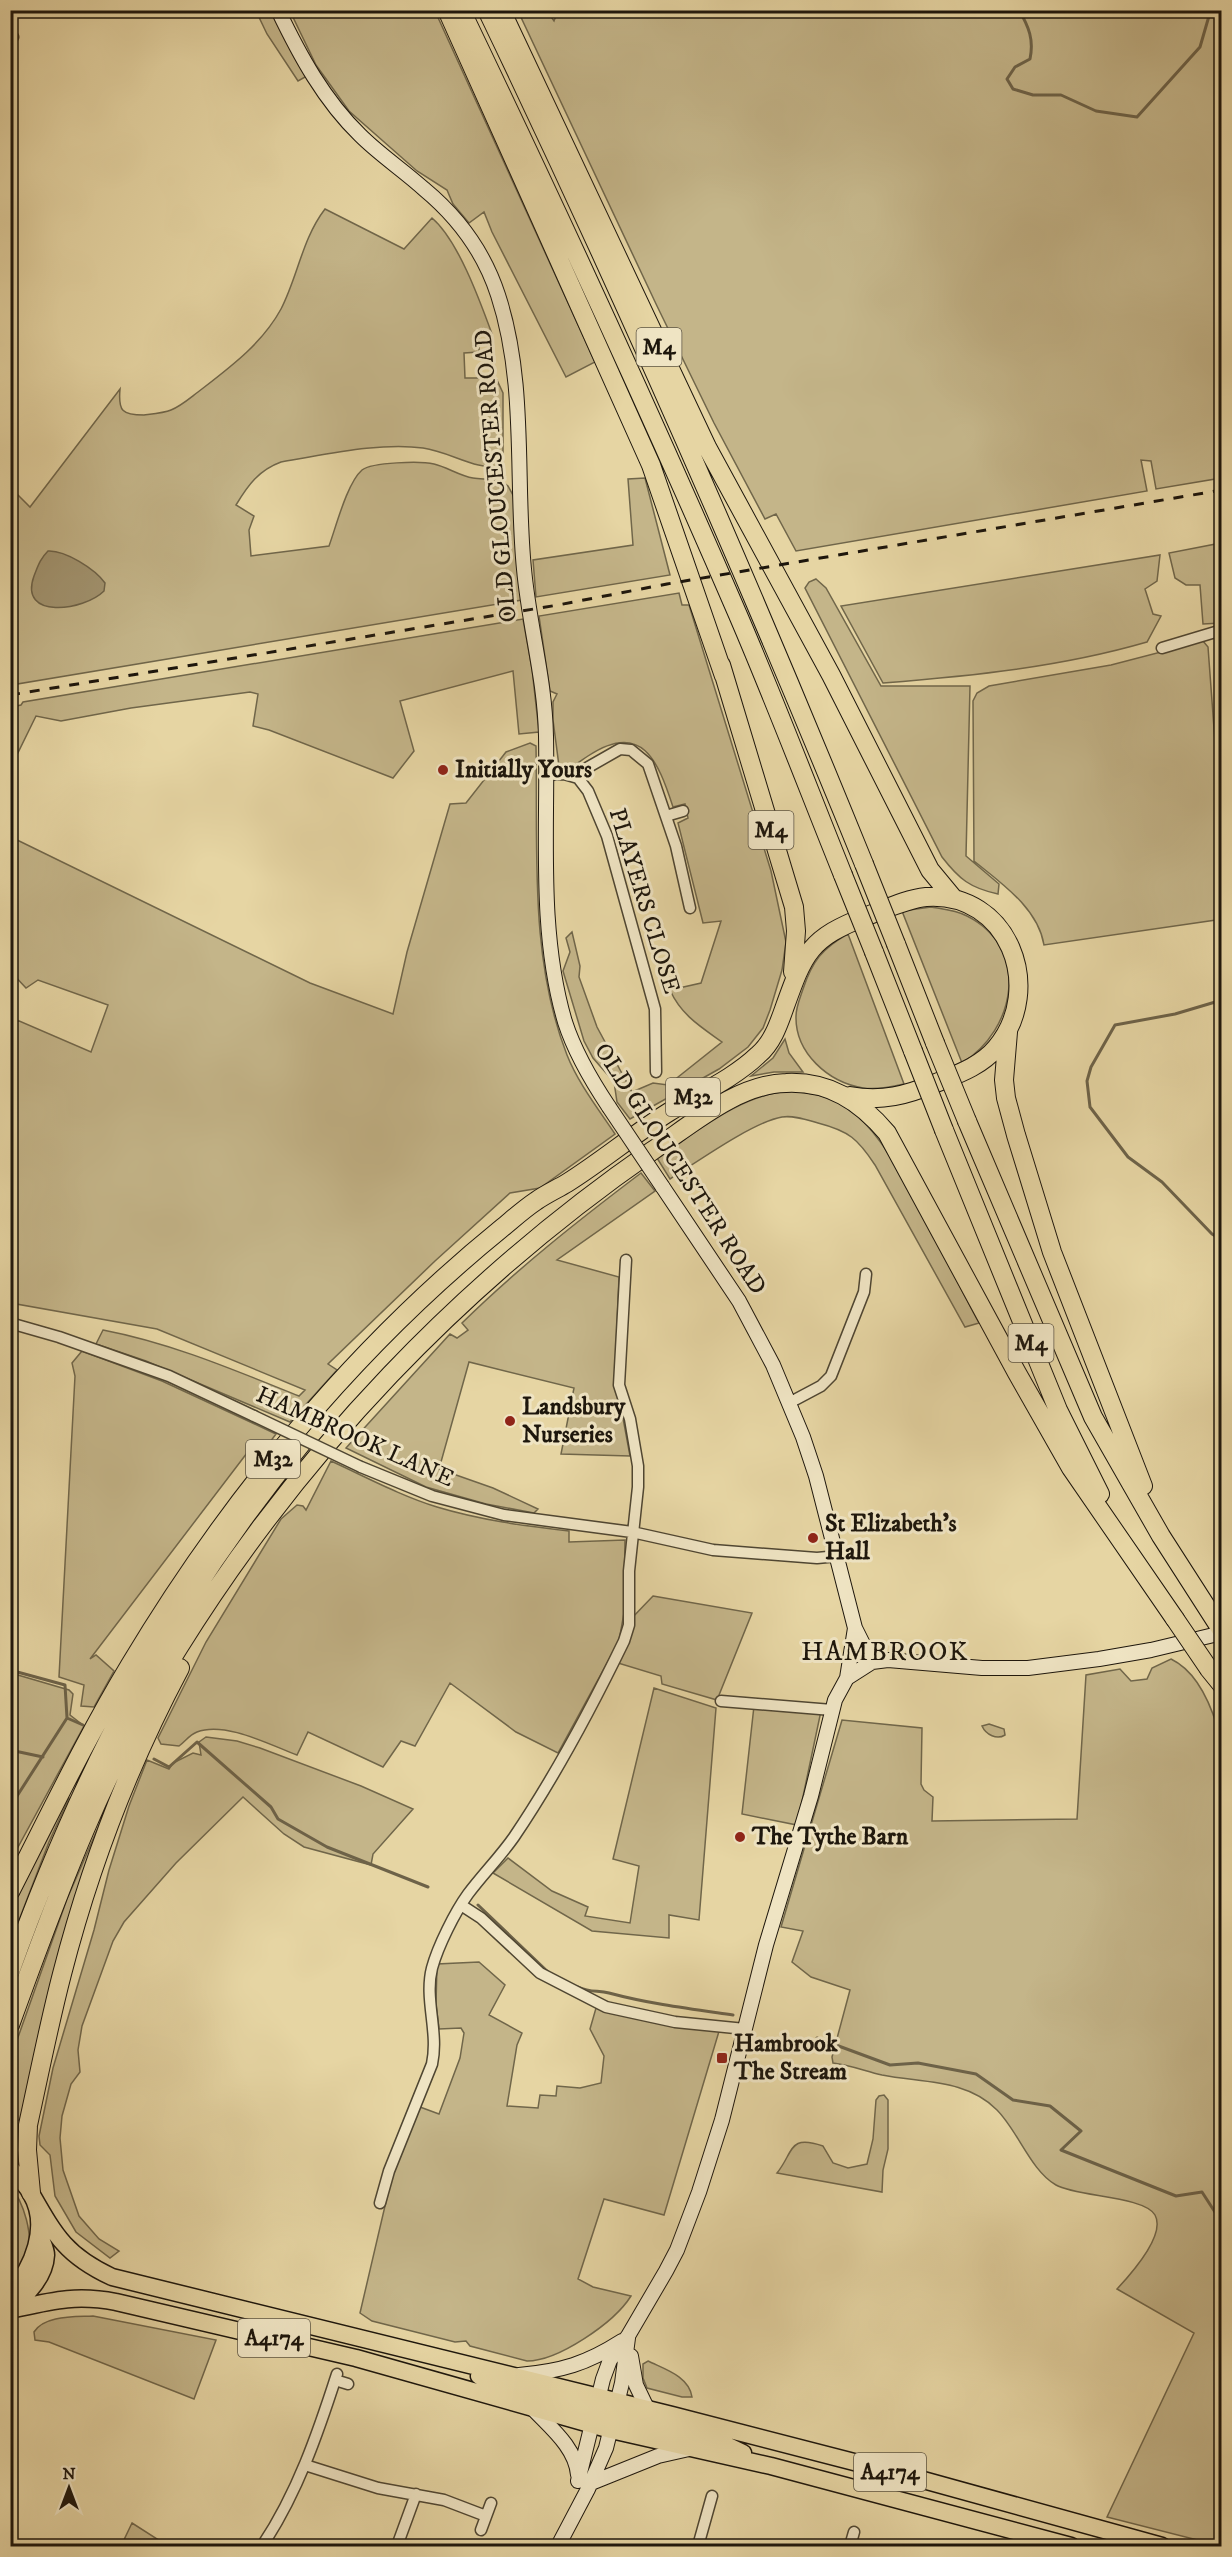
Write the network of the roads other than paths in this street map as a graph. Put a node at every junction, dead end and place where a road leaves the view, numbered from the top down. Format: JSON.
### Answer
{"nodes":[{"id":1,"x":278,"y":10,"type":"edge"},
{"id":2,"x":447,"y":10,"type":"edge"},
{"id":3,"x":461,"y":10,"type":"edge"},
{"id":4,"x":487,"y":10,"type":"edge"},
{"id":5,"x":501,"y":10,"type":"edge"},
{"id":6,"x":603,"y":314,"type":"junction"},
{"id":7,"x":1221,"y":630,"type":"edge"},
{"id":8,"x":1162,"y":648,"type":"dead end"},
{"id":9,"x":724,"y":676,"type":"junction"},
{"id":10,"x":546,"y":775,"type":"junction"},
{"id":11,"x":578,"y":778,"type":"junction"},
{"id":12,"x":683,"y":811,"type":"dead end"},
{"id":13,"x":666,"y":816,"type":"junction"},
{"id":14,"x":954,"y":899,"type":"junction"},
{"id":15,"x":690,"y":908,"type":"dead end"},
{"id":16,"x":791,"y":988,"type":"junction"},
{"id":17,"x":1008,"y":1032,"type":"junction"},
{"id":18,"x":656,"y":1072,"type":"dead end"},
{"id":19,"x":843,"y":1095,"type":"junction"},
{"id":20,"x":567,"y":1184,"type":"junction"},
{"id":21,"x":626,"y":1260,"type":"dead end"},
{"id":22,"x":866,"y":1274,"type":"dead end"},
{"id":23,"x":10,"y":1323,"type":"edge"},
{"id":24,"x":789,"y":1403,"type":"junction"},
{"id":25,"x":632,"y":1532,"type":"junction"},
{"id":26,"x":1161,"y":1536,"type":"junction"},
{"id":27,"x":1129,"y":1552,"type":"junction"},
{"id":28,"x":838,"y":1556,"type":"junction"},
{"id":29,"x":217,"y":1590,"type":"junction"},
{"id":30,"x":174,"y":1620,"type":"junction"},
{"id":31,"x":855,"y":1628,"type":"junction"},
{"id":32,"x":1221,"y":1632,"type":"edge"},
{"id":33,"x":872,"y":1662,"type":"junction"},
{"id":34,"x":847,"y":1678,"type":"junction"},
{"id":35,"x":1221,"y":1685,"type":"edge"},
{"id":36,"x":721,"y":1701,"type":"dead end"},
{"id":37,"x":832,"y":1710,"type":"junction"},
{"id":38,"x":58,"y":1801,"type":"junction"},
{"id":39,"x":10,"y":1892,"type":"edge"},
{"id":40,"x":461,"y":1905,"type":"junction"},
{"id":41,"x":10,"y":1972,"type":"edge"},
{"id":42,"x":10,"y":2025,"type":"edge"},
{"id":43,"x":745,"y":2029,"type":"junction"},
{"id":44,"x":10,"y":2168,"type":"edge"},
{"id":45,"x":32,"y":2194,"type":"junction"},
{"id":46,"x":380,"y":2203,"type":"dead end"},
{"id":47,"x":40,"y":2236,"type":"junction"},
{"id":48,"x":10,"y":2294,"type":"edge"},
{"id":49,"x":10,"y":2309,"type":"edge"},
{"id":50,"x":628,"y":2336,"type":"junction"},
{"id":51,"x":446,"y":2360,"type":"junction"},
{"id":52,"x":508,"y":2376,"type":"junction"},
{"id":53,"x":348,"y":2384,"type":"dead end"},
{"id":54,"x":533,"y":2409,"type":"junction"},
{"id":55,"x":648,"y":2410,"type":"junction"},
{"id":56,"x":595,"y":2411,"type":"junction"},
{"id":57,"x":614,"y":2416,"type":"junction"},
{"id":58,"x":689,"y":2449,"type":"junction"},
{"id":59,"x":305,"y":2464,"type":"junction"},
{"id":60,"x":771,"y":2466,"type":"junction"},
{"id":61,"x":585,"y":2482,"type":"junction"},
{"id":62,"x":416,"y":2494,"type":"junction"},
{"id":63,"x":712,"y":2496,"type":"dead end"},
{"id":64,"x":491,"y":2504,"type":"dead end"},
{"id":65,"x":486,"y":2516,"type":"junction"},
{"id":66,"x":481,"y":2530,"type":"dead end"},
{"id":67,"x":854,"y":2532,"type":"dead end"},
{"id":68,"x":262,"y":2547,"type":"edge"},
{"id":69,"x":397,"y":2547,"type":"edge"},
{"id":70,"x":558,"y":2547,"type":"edge"},
{"id":71,"x":698,"y":2547,"type":"edge"},
{"id":72,"x":850,"y":2547,"type":"edge"},
{"id":73,"x":1071,"y":2547,"type":"edge"},
{"id":74,"x":1162,"y":2547,"type":"edge"}],
"edges":[{"from":1,"to":10,"type":"main road","name":"OLD GLOUCESTER ROAD"},
{"from":2,"to":9,"type":"highway","number":"M4"},
{"from":3,"to":6,"type":"highway","number":"M4"},
{"from":4,"to":26,"type":"highway","number":"M4","bridge":true},
{"from":5,"to":14,"type":"highway","number":"M4"},
{"from":6,"to":9,"type":"highway","number":"M4"},
{"from":6,"to":27,"type":"highway","number":"M4","bridge":true},
{"from":7,"to":8,"type":"street"},
{"from":9,"to":16,"type":"highway","number":"M4"},
{"from":10,"to":11,"type":"street"},
{"from":10,"to":24,"type":"main road","name":"OLD GLOUCESTER ROAD","bridge":true},
{"from":11,"to":13,"type":"street"},
{"from":11,"to":18,"type":"street","name":"PLAYERS CLOSE"},
{"from":12,"to":13,"type":"street"},
{"from":13,"to":15,"type":"street"},
{"from":14,"to":16,"type":"highway","number":"M32"},
{"from":14,"to":17,"type":"highway","number":"M32"},
{"from":16,"to":20,"type":"highway","number":"M32"},
{"from":17,"to":19,"type":"highway","number":"M32"},
{"from":17,"to":26,"type":"highway","number":"M4"},
{"from":19,"to":27,"type":"highway","number":"M4"},
{"from":19,"to":29,"type":"highway","number":"M32"},
{"from":20,"to":30,"type":"highway","number":"M32"},
{"from":20,"to":38,"type":"highway","number":"M32"},
{"from":21,"to":25,"type":"street"},
{"from":22,"to":24,"type":"street"},
{"from":23,"to":25,"type":"street","name":"HAMBROOK LANE","bridge":true},
{"from":24,"to":28,"type":"main road","name":"OLD GLOUCESTER ROAD"},
{"from":25,"to":28,"type":"street","name":"HAMBROOK LANE"},
{"from":25,"to":40,"type":"street"},
{"from":26,"to":32,"type":"highway","number":"M4"},
{"from":27,"to":35,"type":"highway","number":"M4","bridge":true},
{"from":28,"to":31,"type":"main road","name":"OLD GLOUCESTER ROAD"},
{"from":29,"to":42,"type":"highway","number":"M32"},
{"from":29,"to":45,"type":"highway","number":"M32"},
{"from":30,"to":38,"type":"highway","number":"M32"},
{"from":30,"to":41,"type":"highway","number":"M32"},
{"from":31,"to":33,"type":"main road","name":"OLD GLOUCESTER ROAD"},
{"from":31,"to":34,"type":"main road","name":"OLD GLOUCESTER ROAD"},
{"from":32,"to":33,"type":"main road"},
{"from":33,"to":34,"type":"main road"},
{"from":34,"to":37,"type":"main road","name":"OLD GLOUCESTER ROAD"},
{"from":36,"to":37,"type":"street"},
{"from":37,"to":43,"type":"main road","name":"OLD GLOUCESTER ROAD"},
{"from":38,"to":39,"type":"highway","number":"M32"},
{"from":40,"to":43,"type":"street"},
{"from":40,"to":46,"type":"street"},
{"from":43,"to":50,"type":"main road","name":"OLD GLOUCESTER ROAD"},
{"from":44,"to":45,"type":"highway"},
{"from":45,"to":47,"type":"highway"},
{"from":45,"to":51,"type":"highway","number":"A4174"},
{"from":47,"to":48,"type":"highway"},
{"from":47,"to":49,"type":"highway"},
{"from":49,"to":54,"type":"highway","number":"A4174"},
{"from":50,"to":52,"type":"main road"},
{"from":50,"to":55,"type":"main road"},
{"from":50,"to":56,"type":"main road"},
{"from":50,"to":57,"type":"main road"},
{"from":51,"to":52,"type":"highway","number":"A4174"},
{"from":51,"to":56,"type":"highway"},
{"from":52,"to":56,"type":"highway","number":"A4174"},
{"from":53,"to":59,"type":"street"},
{"from":54,"to":56,"type":"highway","number":"A4174"},
{"from":54,"to":61,"type":"main road"},
{"from":55,"to":57,"type":"highway","number":"A4174"},
{"from":55,"to":74,"type":"highway","number":"A4174"},
{"from":56,"to":57,"type":"highway"},
{"from":56,"to":57,"type":"highway","number":"A4174"},
{"from":56,"to":61,"type":"main road"},
{"from":57,"to":58,"type":"highway","number":"A4174"},
{"from":57,"to":60,"type":"highway","number":"A4174"},
{"from":57,"to":61,"type":"main road"},
{"from":58,"to":60,"type":"highway","number":"A4174"},
{"from":58,"to":61,"type":"main road"},
{"from":59,"to":62,"type":"street"},
{"from":59,"to":68,"type":"street"},
{"from":60,"to":73,"type":"highway","number":"A4174"},
{"from":61,"to":70,"type":"main road"},
{"from":62,"to":65,"type":"street"},
{"from":62,"to":69,"type":"street"},
{"from":63,"to":71,"type":"street"},
{"from":64,"to":65,"type":"street"},
{"from":65,"to":66,"type":"street"},
{"from":67,"to":72,"type":"street"}]}
